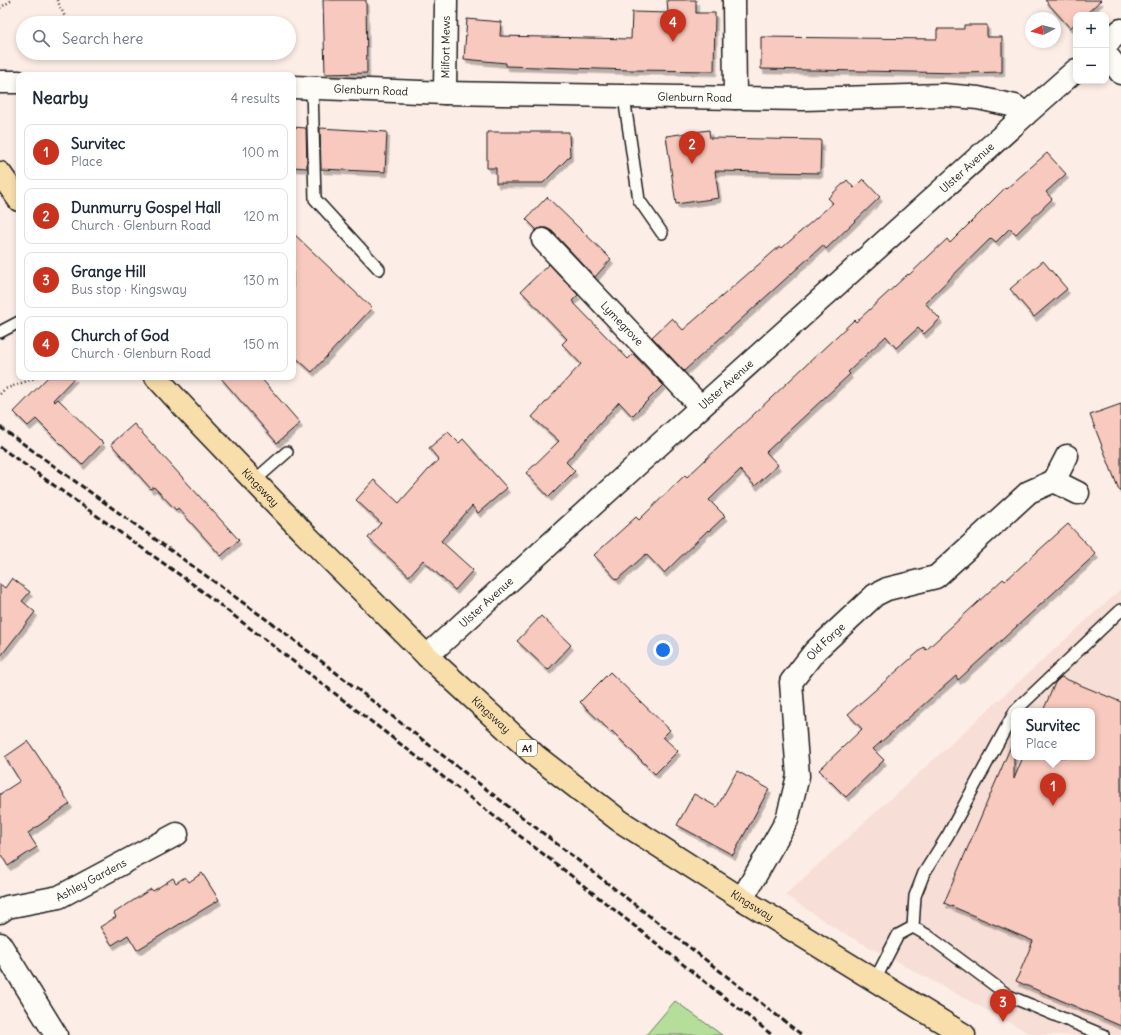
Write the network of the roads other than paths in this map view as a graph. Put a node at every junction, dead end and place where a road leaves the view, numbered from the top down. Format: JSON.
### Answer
{"nodes":[{"id":1,"x":446,"y":0,"type":"edge"},
{"id":2,"x":734,"y":0,"type":"edge"},
{"id":3,"x":1121,"y":30,"type":"edge"},
{"id":4,"x":1109,"y":41,"type":"edge"},
{"id":5,"x":1109,"y":58,"type":"edge"},
{"id":6,"x":1073,"y":73,"type":"edge"},
{"id":7,"x":1121,"y":73,"type":"edge"},
{"id":8,"x":0,"y":82,"type":"edge"},
{"id":9,"x":16,"y":82,"type":"edge"},
{"id":10,"x":302,"y":88,"type":"edge"},
{"id":11,"x":445,"y":93,"type":"junction"},
{"id":12,"x":624,"y":96,"type":"junction"},
{"id":13,"x":735,"y":98,"type":"junction"},
{"id":14,"x":1025,"y":115,"type":"junction"},
{"id":15,"x":0,"y":173,"type":"edge"},
{"id":16,"x":16,"y":196,"type":"edge"},
{"id":17,"x":662,"y":233,"type":"dead end"},
{"id":18,"x":543,"y":240,"type":"dead end"},
{"id":19,"x":379,"y":269,"type":"dead end"},
{"id":20,"x":16,"y":324,"type":"edge"},
{"id":21,"x":0,"y":332,"type":"edge"},
{"id":22,"x":159,"y":380,"type":"edge"},
{"id":23,"x":701,"y":407,"type":"junction"},
{"id":24,"x":287,"y":452,"type":"dead end"},
{"id":25,"x":1067,"y":456,"type":"dead end"},
{"id":26,"x":254,"y":481,"type":"junction"},
{"id":27,"x":1054,"y":481,"type":"junction"},
{"id":28,"x":1078,"y":493,"type":"dead end"},
{"id":29,"x":1121,"y":610,"type":"edge"},
{"id":30,"x":428,"y":656,"type":"junction"},
{"id":31,"x":1018,"y":708,"type":"edge"},
{"id":32,"x":1011,"y":718,"type":"edge"},
{"id":33,"x":178,"y":834,"type":"dead end"},
{"id":34,"x":742,"y":900,"type":"junction"},
{"id":35,"x":0,"y":912,"type":"edge"},
{"id":36,"x":913,"y":928,"type":"junction"},
{"id":37,"x":0,"y":944,"type":"edge"},
{"id":38,"x":875,"y":980,"type":"junction"},
{"id":39,"x":56,"y":1035,"type":"edge"},
{"id":40,"x":964,"y":1035,"type":"edge"},
{"id":41,"x":1103,"y":1035,"type":"edge"}],
"edges":[{"from":1,"to":11,"type":"street","name":"Milfort Mews"},
{"from":2,"to":13,"type":"street"},
{"from":3,"to":4,"type":"street"},
{"from":5,"to":7,"type":"street"},
{"from":6,"to":14,"type":"street"},
{"from":8,"to":9,"type":"street"},
{"from":10,"to":11,"type":"street","name":"Glenburn Road"},
{"from":10,"to":19,"type":"lane"},
{"from":11,"to":12,"type":"street","name":"Glenburn Road"},
{"from":12,"to":13,"type":"street","name":"Glenburn Road"},
{"from":12,"to":17,"type":"lane"},
{"from":13,"to":14,"type":"street","name":"Glenburn Road"},
{"from":14,"to":23,"type":"street","name":"Ulster Avenue"},
{"from":15,"to":16,"type":"main road"},
{"from":18,"to":23,"type":"street","name":"Lymegrove"},
{"from":20,"to":21,"type":"lane"},
{"from":22,"to":26,"type":"main road","name":"Kingsway","number":"A1"},
{"from":23,"to":30,"type":"street","name":"Ulster Avenue"},
{"from":24,"to":26,"type":"lane"},
{"from":25,"to":27,"type":"street"},
{"from":26,"to":30,"type":"main road","name":"Kingsway","number":"A1"},
{"from":27,"to":28,"type":"street"},
{"from":27,"to":34,"type":"street","name":"Old Forge"},
{"from":29,"to":31,"type":"lane"},
{"from":30,"to":34,"type":"main road","name":"Kingsway","number":"A1"},
{"from":32,"to":36,"type":"lane"},
{"from":33,"to":35,"type":"street","name":"Ashley Gardens"},
{"from":34,"to":38,"type":"main road","name":"Kingsway","number":"A1"},
{"from":36,"to":38,"type":"lane"},
{"from":36,"to":41,"type":"lane"},
{"from":37,"to":39,"type":"street"},
{"from":38,"to":40,"type":"main road","name":"Kingsway","number":"A1"}]}
